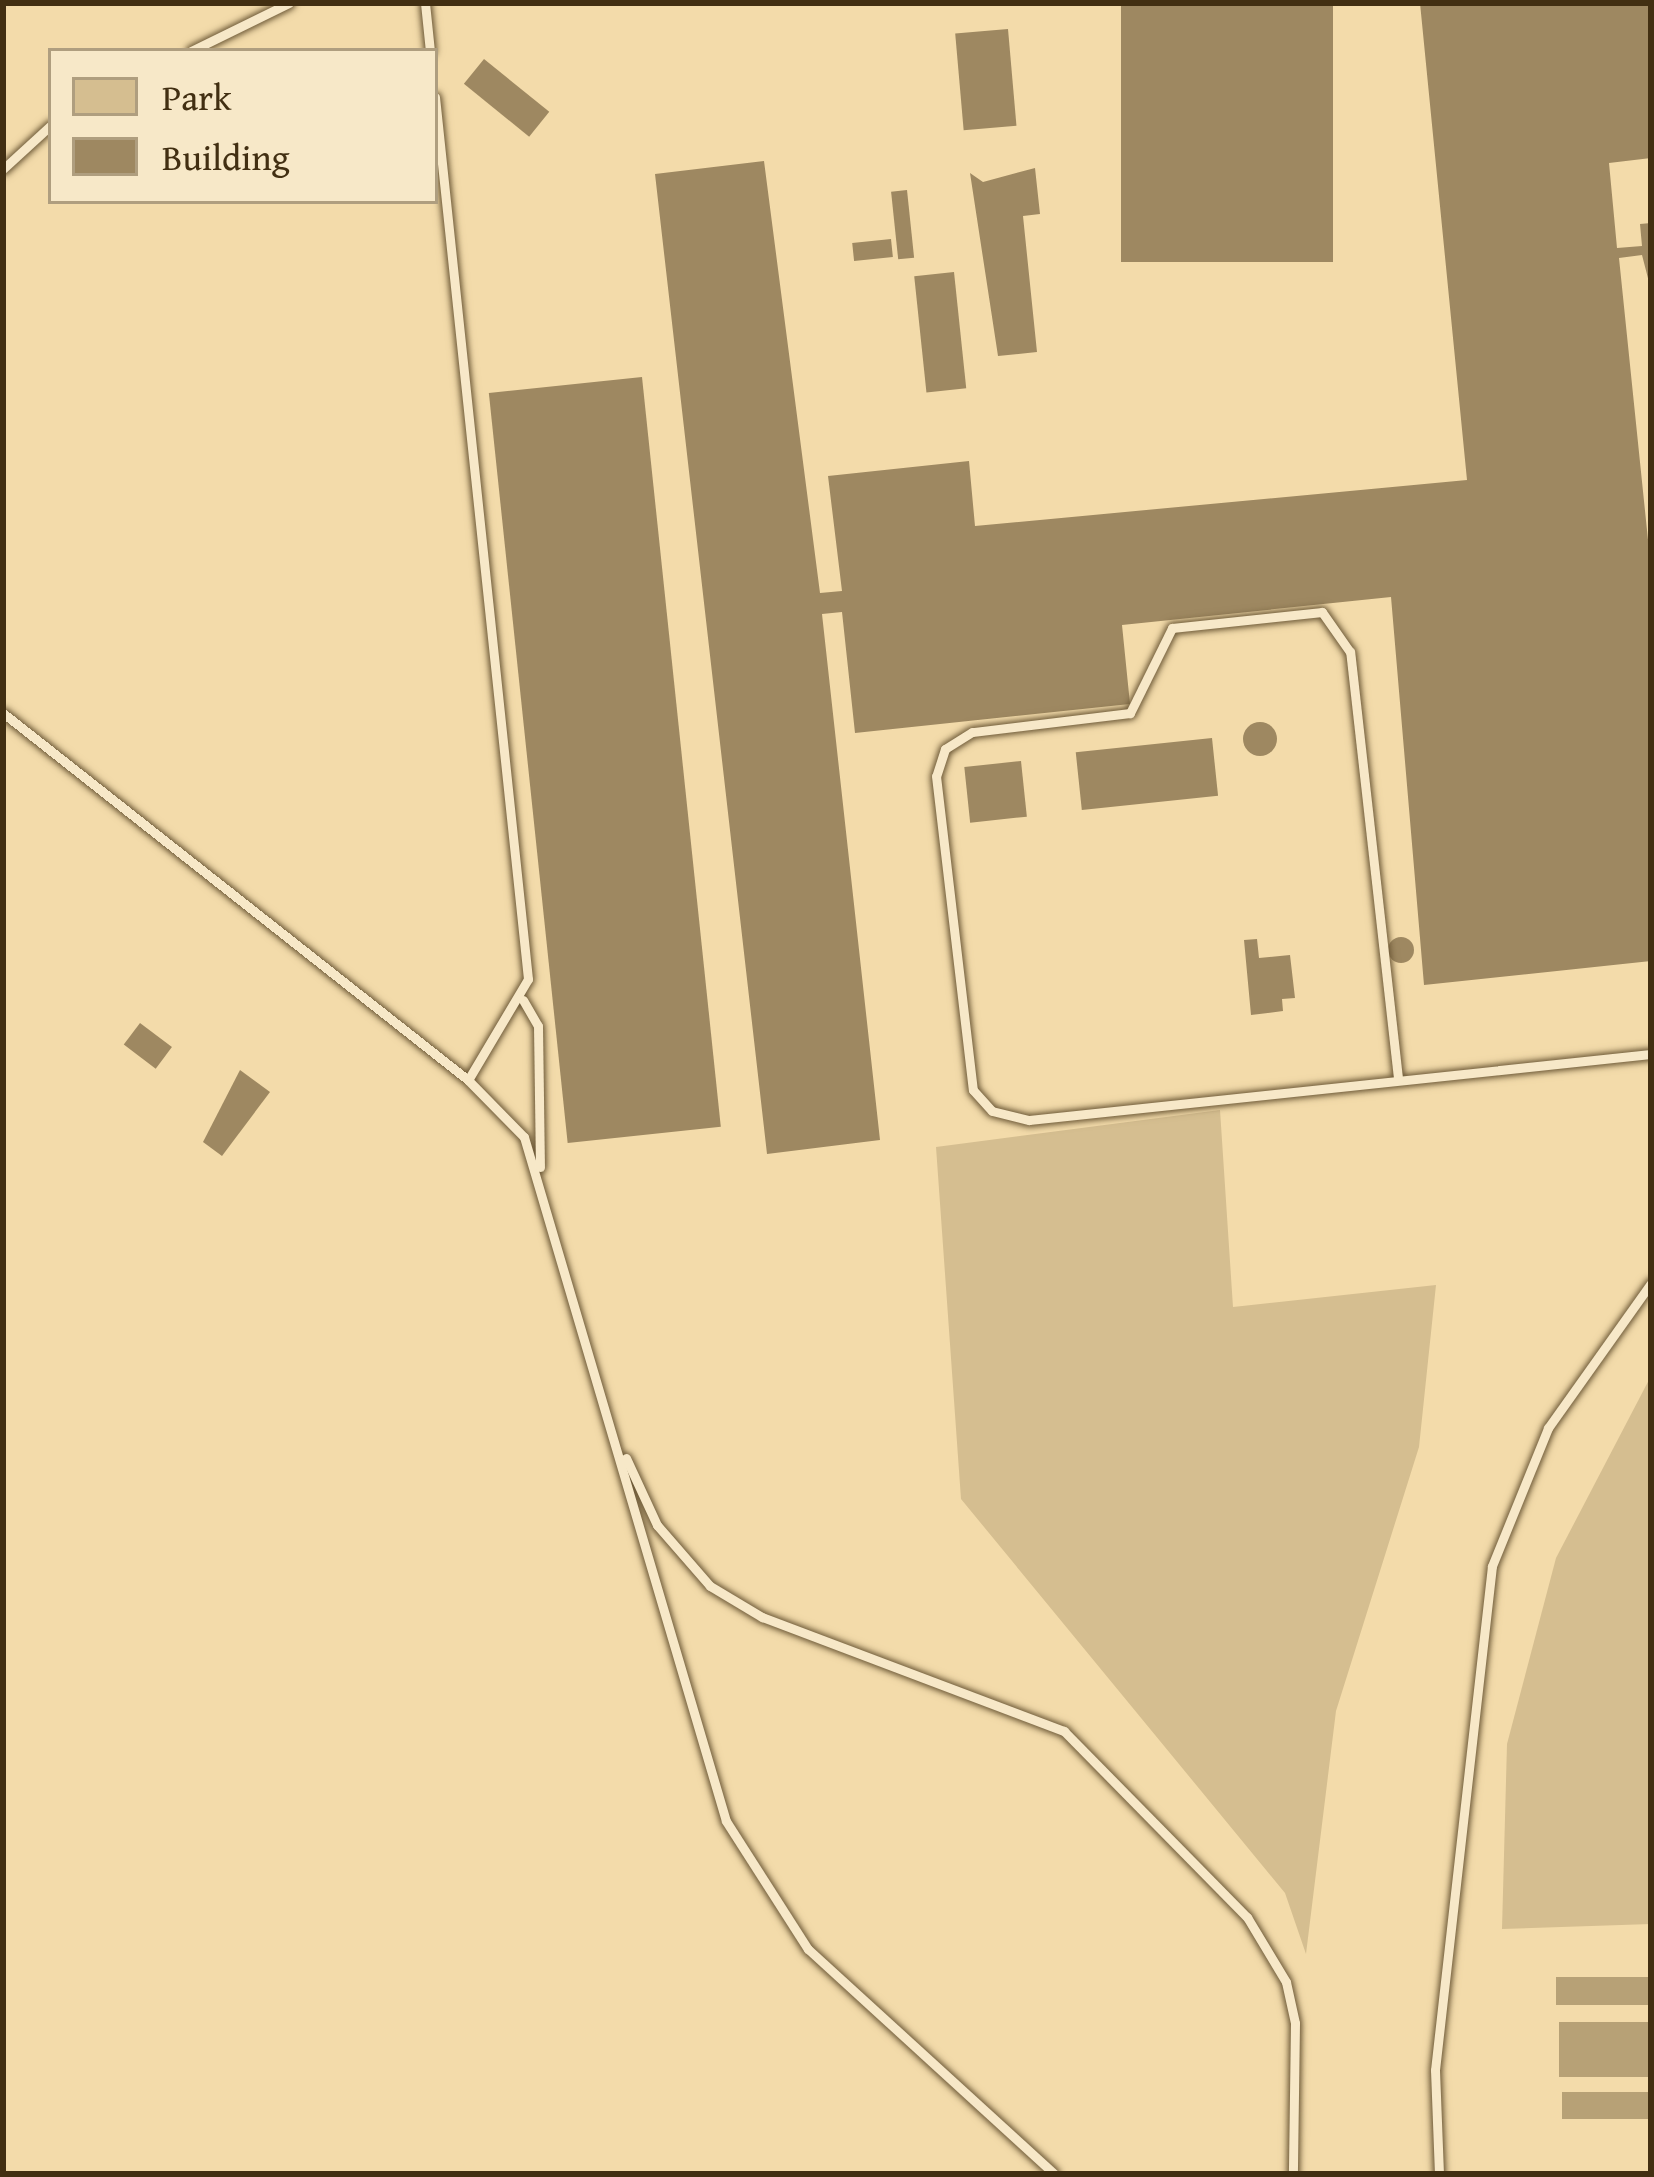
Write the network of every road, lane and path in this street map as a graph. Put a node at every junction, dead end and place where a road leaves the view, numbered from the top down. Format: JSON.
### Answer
{"nodes":[{"id":1,"x":290,"y":3,"type":"edge"},
{"id":2,"x":425,"y":3,"type":"edge"},
{"id":3,"x":196,"y":48,"type":"edge"},
{"id":4,"x":430,"y":48,"type":"edge"},
{"id":5,"x":48,"y":128,"type":"edge"},
{"id":6,"x":438,"y":128,"type":"edge"},
{"id":7,"x":3,"y":169,"type":"edge"},
{"id":8,"x":3,"y":713,"type":"edge"},
{"id":9,"x":523,"y":1000,"type":"junction"},
{"id":10,"x":1651,"y":1054,"type":"edge"},
{"id":11,"x":1398,"y":1078,"type":"junction"},
{"id":12,"x":468,"y":1080,"type":"junction"},
{"id":13,"x":540,"y":1167,"type":"junction"},
{"id":14,"x":1651,"y":1283,"type":"edge"},
{"id":15,"x":613,"y":1432,"type":"junction"},
{"id":16,"x":1054,"y":2174,"type":"edge"},
{"id":17,"x":1293,"y":2174,"type":"edge"},
{"id":18,"x":1439,"y":2174,"type":"edge"}],
"edges":[{"from":1,"to":3,"type":"lane"},
{"from":2,"to":4,"type":"lane"},
{"from":5,"to":7,"type":"lane"},
{"from":6,"to":9,"type":"lane"},
{"from":8,"to":12,"type":"lane"},
{"from":9,"to":12,"type":"lane"},
{"from":9,"to":13,"type":"lane"},
{"from":10,"to":11,"type":"lane"},
{"from":11,"to":11,"type":"lane"},
{"from":12,"to":13,"type":"lane"},
{"from":13,"to":15,"type":"lane"},
{"from":14,"to":18,"type":"lane"},
{"from":15,"to":16,"type":"lane"},
{"from":15,"to":17,"type":"lane"}]}
